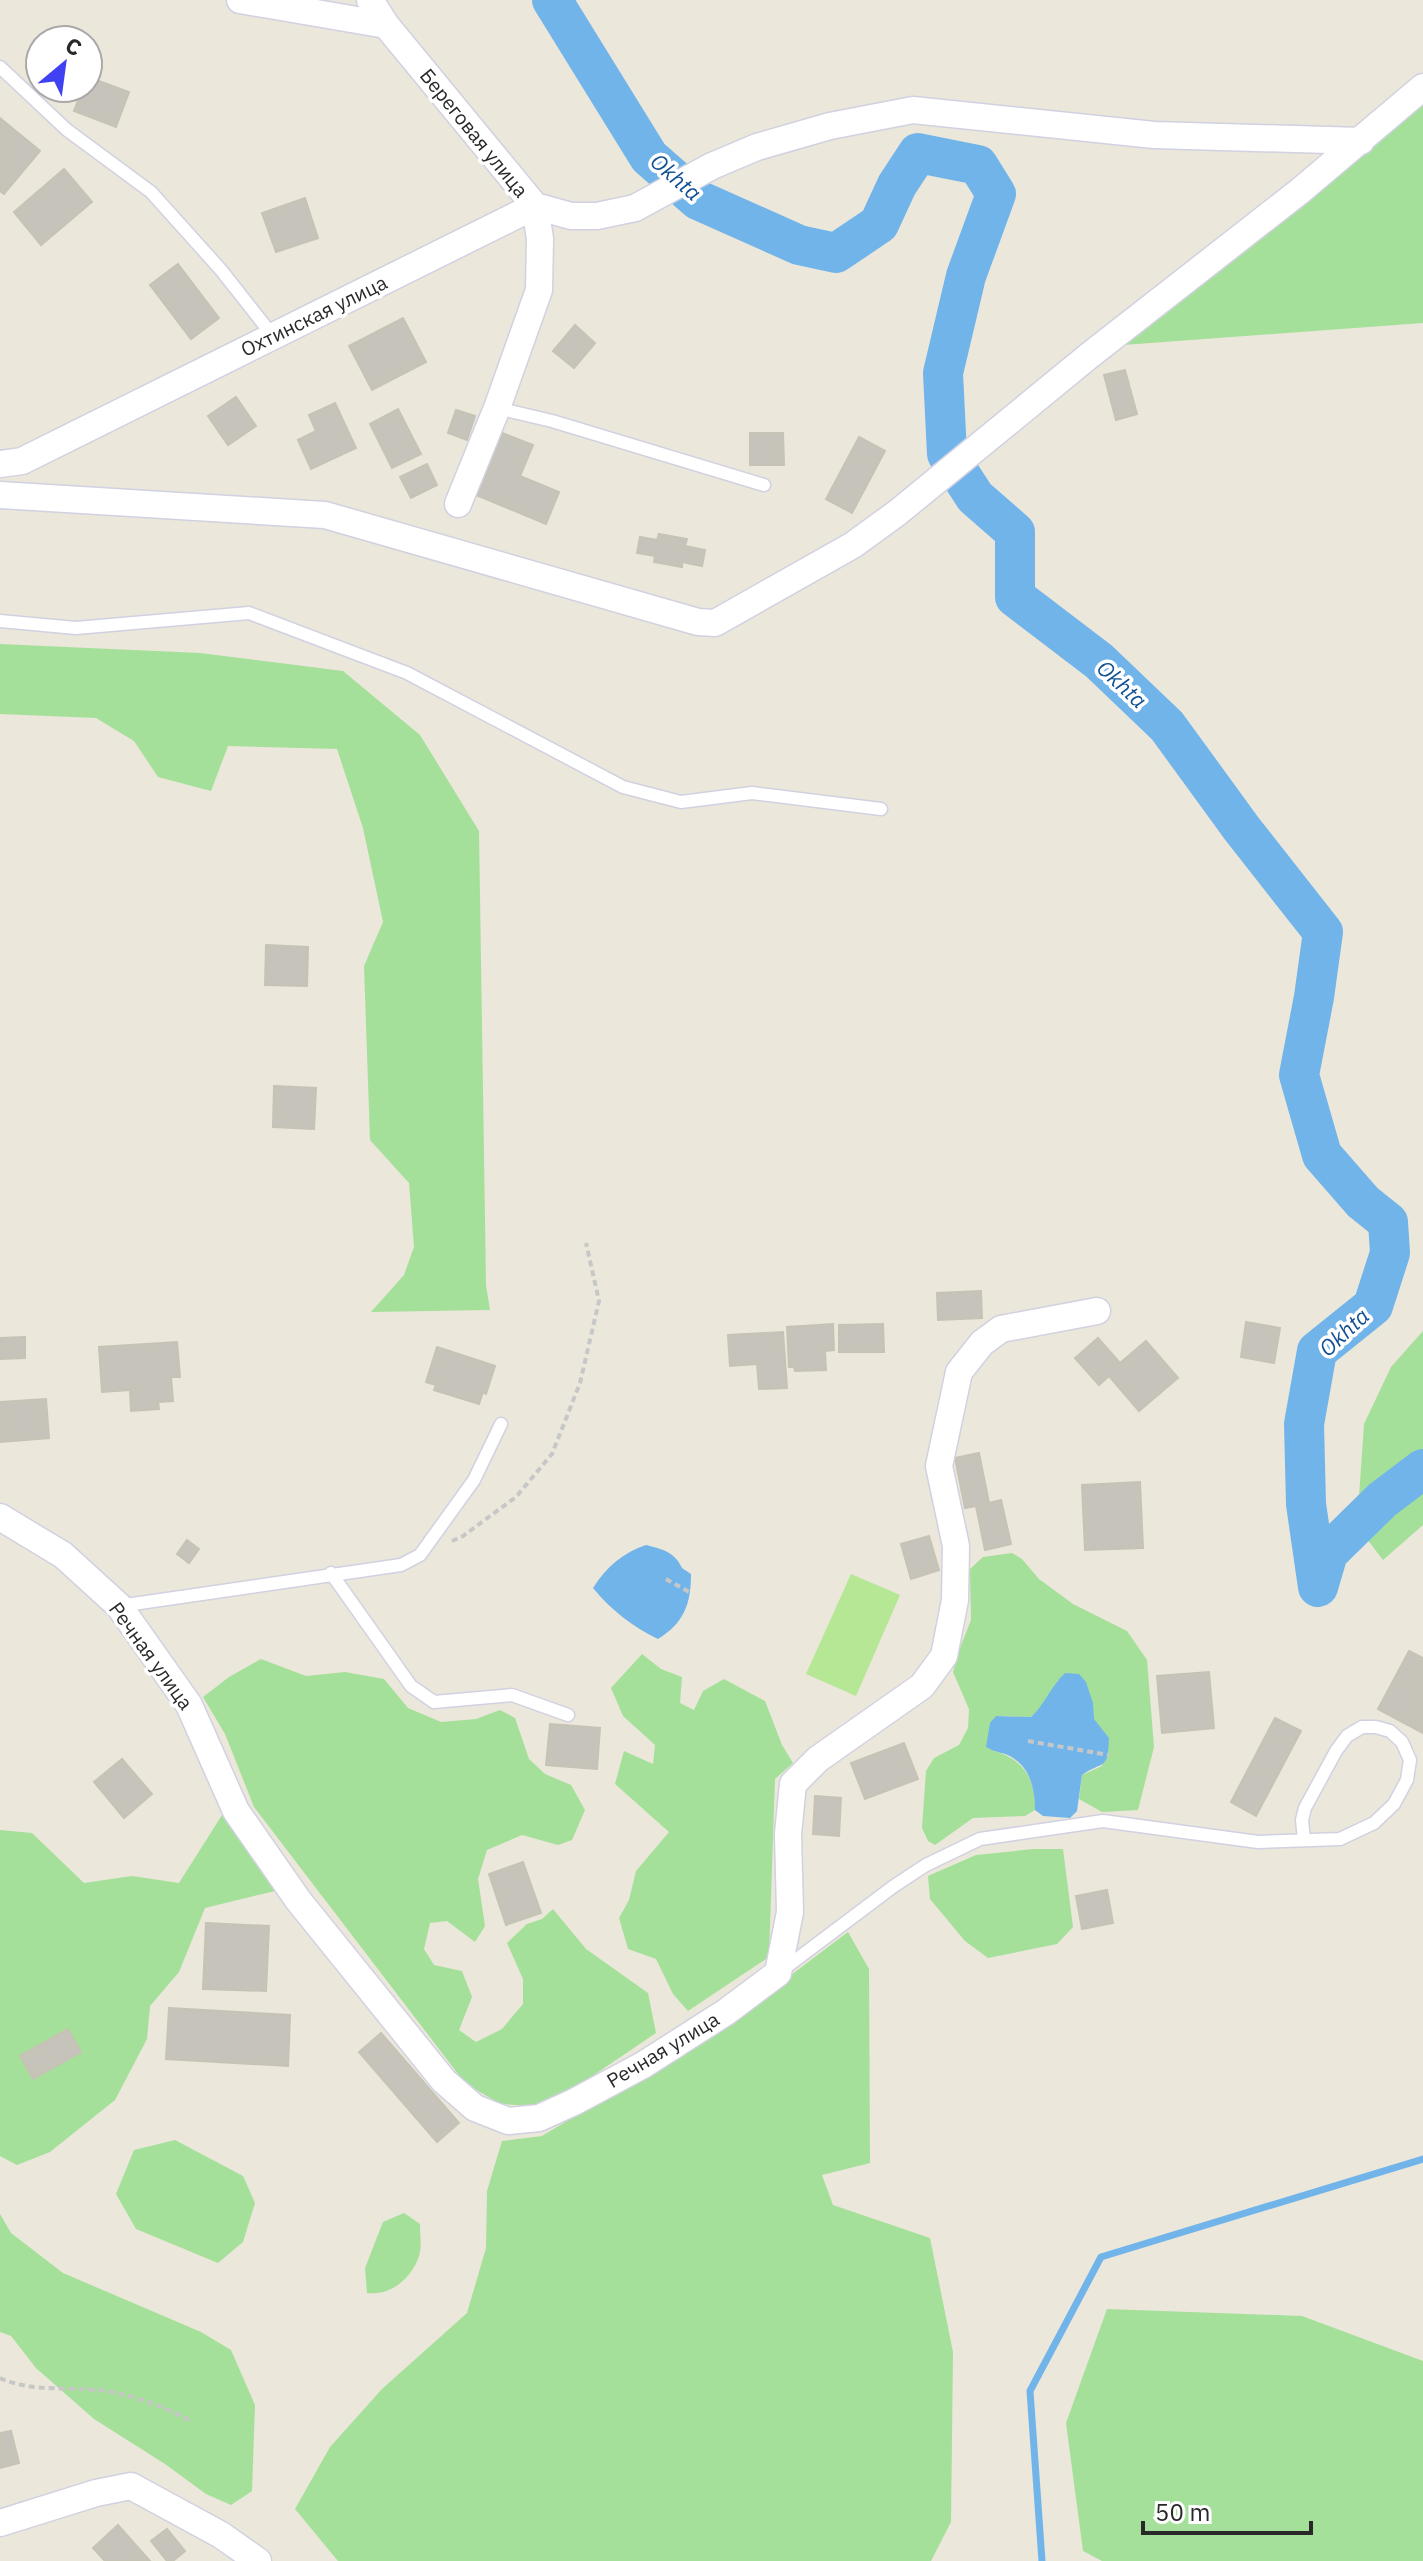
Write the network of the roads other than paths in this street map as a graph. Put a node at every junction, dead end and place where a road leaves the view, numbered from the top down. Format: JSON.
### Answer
{"nodes":[{"id":1,"x":240,"y":0,"type":"edge"},
{"id":2,"x":370,"y":0,"type":"edge"},
{"id":3,"x":386,"y":25,"type":"junction"},
{"id":4,"x":0,"y":67,"type":"edge"},
{"id":5,"x":1423,"y":87,"type":"edge"},
{"id":6,"x":1361,"y":141,"type":"junction"},
{"id":7,"x":535,"y":206,"type":"junction"},
{"id":8,"x":273,"y":336,"type":"junction"},
{"id":9,"x":497,"y":408,"type":"junction"},
{"id":10,"x":0,"y":464,"type":"edge"},
{"id":11,"x":764,"y":485,"type":"dead end"},
{"id":12,"x":0,"y":495,"type":"edge"},
{"id":13,"x":458,"y":504,"type":"dead end"},
{"id":14,"x":0,"y":621,"type":"edge"},
{"id":15,"x":881,"y":809,"type":"dead end"},
{"id":16,"x":1097,"y":1311,"type":"dead end"},
{"id":17,"x":501,"y":1424,"type":"dead end"},
{"id":18,"x":0,"y":1517,"type":"edge"},
{"id":19,"x":331,"y":1573,"type":"junction"},
{"id":20,"x":119,"y":1606,"type":"junction"},
{"id":21,"x":568,"y":1715,"type":"dead end"},
{"id":22,"x":1304,"y":1840,"type":"junction"},
{"id":23,"x":778,"y":1973,"type":"junction"},
{"id":24,"x":0,"y":2523,"type":"edge"},
{"id":25,"x":258,"y":2561,"type":"edge"}],
"edges":[{"from":1,"to":3,"type":"street"},
{"from":2,"to":3,"type":"street","name":"Береговая улица"},
{"from":3,"to":7,"type":"street","name":"Береговая улица"},
{"from":4,"to":8,"type":"lane"},
{"from":5,"to":6,"type":"street"},
{"from":6,"to":7,"type":"street"},
{"from":6,"to":12,"type":"street"},
{"from":7,"to":8,"type":"street","name":"Охтинская улица"},
{"from":7,"to":9,"type":"street","name":"Береговая улица"},
{"from":8,"to":10,"type":"street","name":"Охтинская улица"},
{"from":9,"to":11,"type":"lane"},
{"from":9,"to":13,"type":"street","name":"Береговая улица"},
{"from":14,"to":15,"type":"lane"},
{"from":16,"to":23,"type":"street"},
{"from":17,"to":19,"type":"lane"},
{"from":18,"to":20,"type":"street","name":"Речная улица"},
{"from":19,"to":20,"type":"lane"},
{"from":19,"to":21,"type":"lane"},
{"from":20,"to":23,"type":"street","name":"Речная улица"},
{"from":22,"to":22,"type":"lane"},
{"from":22,"to":23,"type":"lane"},
{"from":24,"to":25,"type":"street"}]}
